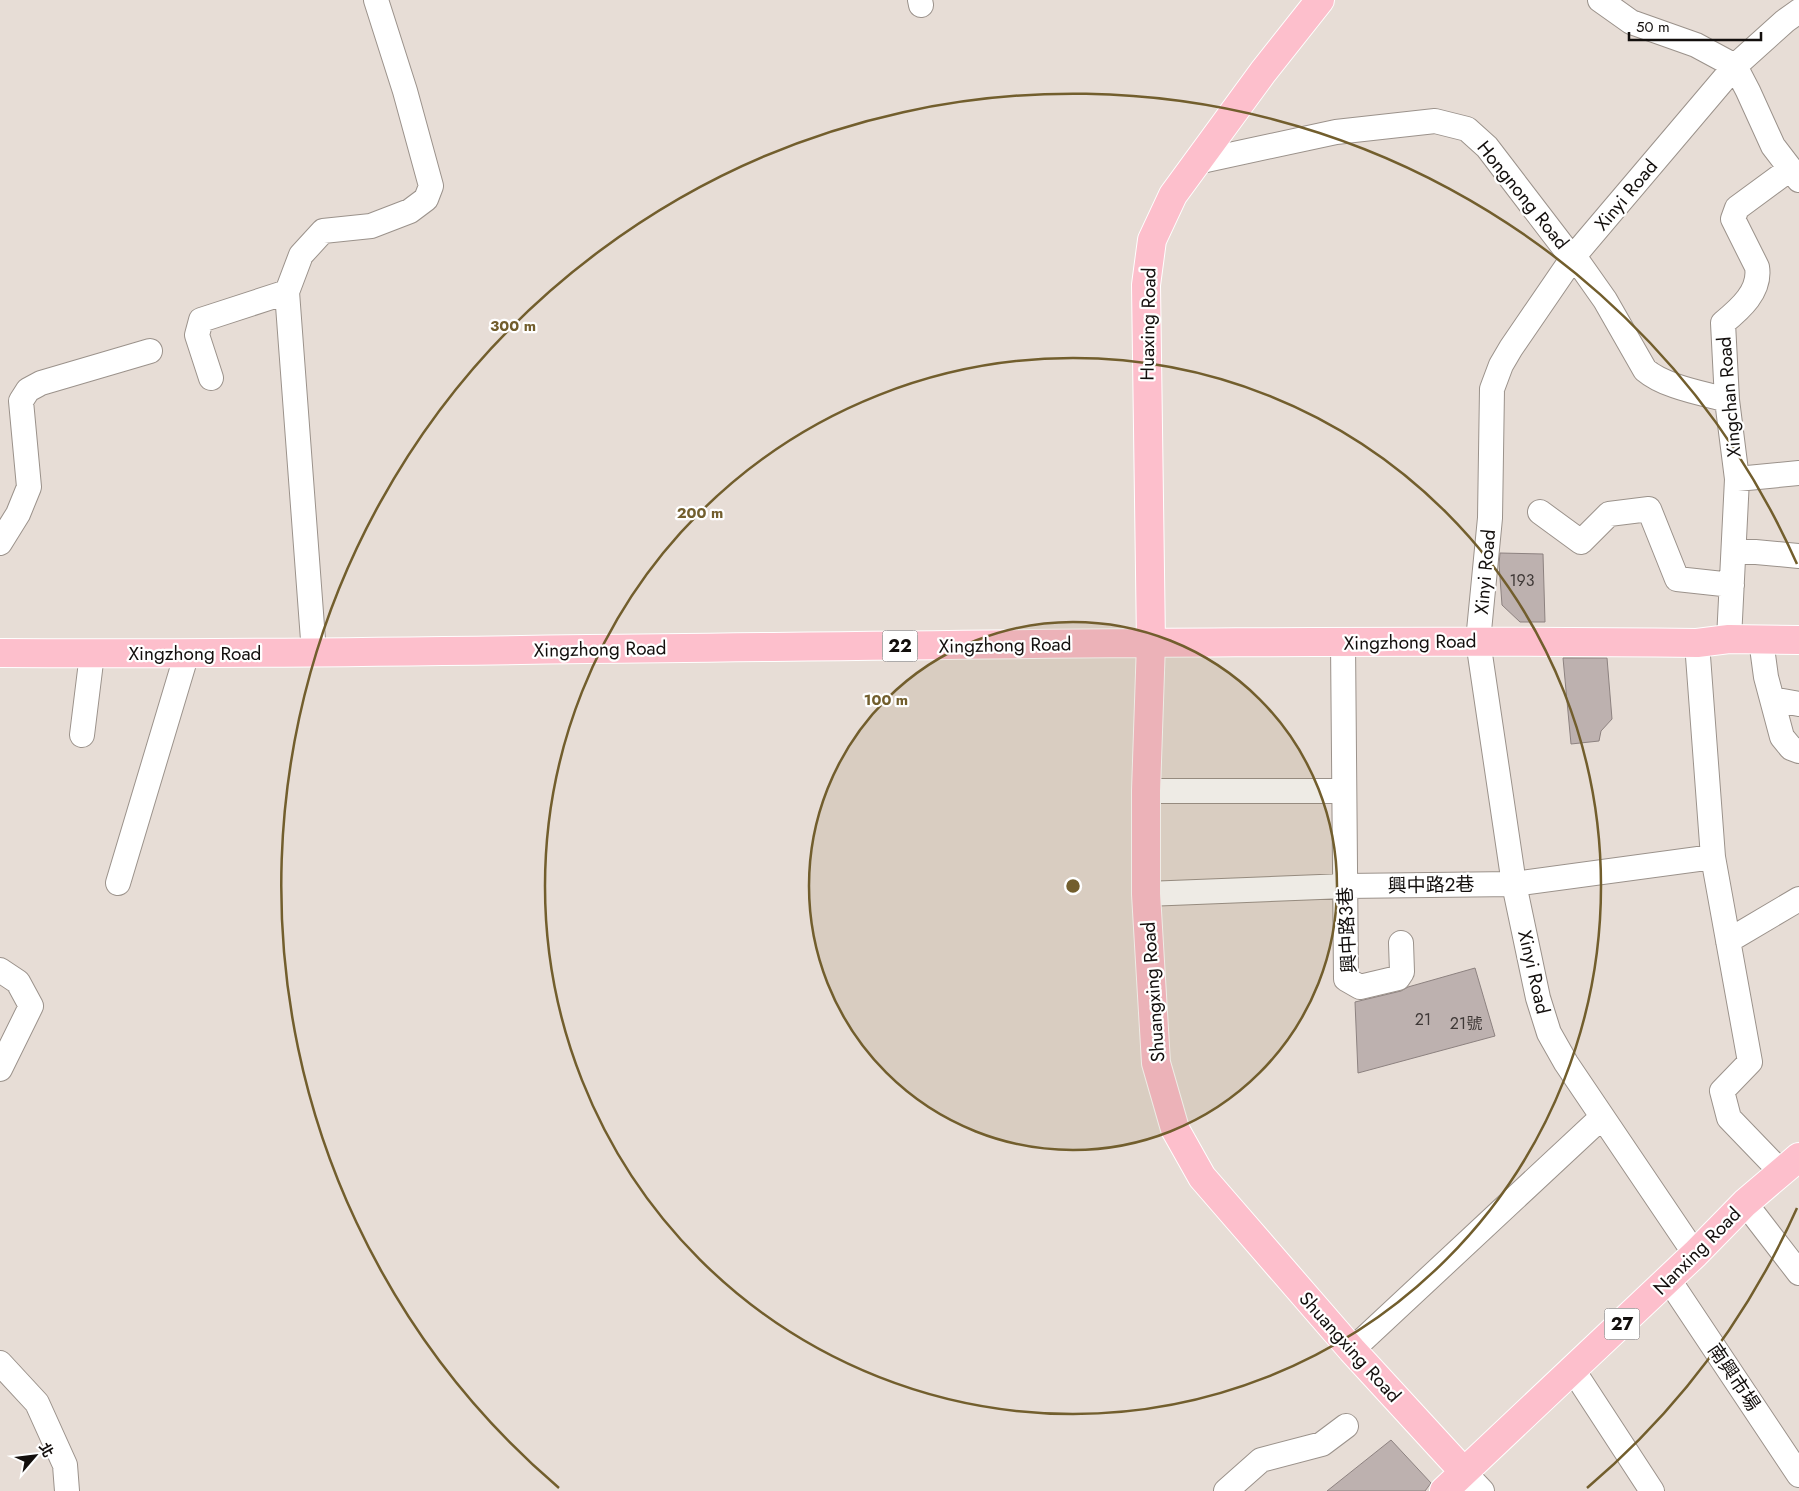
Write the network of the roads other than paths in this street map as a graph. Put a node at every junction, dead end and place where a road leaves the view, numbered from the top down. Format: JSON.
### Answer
{"nodes":[{"id":1,"x":376,"y":0,"type":"edge"},
{"id":2,"x":1320,"y":0,"type":"edge"},
{"id":3,"x":1600,"y":0,"type":"edge"},
{"id":4,"x":1799,"y":11,"type":"edge"},
{"id":5,"x":1735,"y":66,"type":"junction"},
{"id":6,"x":1197,"y":162,"type":"junction"},
{"id":7,"x":1794,"y":175,"type":"edge"},
{"id":8,"x":1574,"y":256,"type":"junction"},
{"id":9,"x":287,"y":292,"type":"junction"},
{"id":10,"x":150,"y":351,"type":"dead end"},
{"id":11,"x":211,"y":378,"type":"dead end"},
{"id":12,"x":1727,"y":400,"type":"junction"},
{"id":13,"x":1799,"y":473,"type":"edge"},
{"id":14,"x":1737,"y":479,"type":"junction"},
{"id":15,"x":1540,"y":512,"type":"dead end"},
{"id":16,"x":0,"y":543,"type":"edge"},
{"id":17,"x":1734,"y":550,"type":"junction"},
{"id":18,"x":1799,"y":556,"type":"edge"},
{"id":19,"x":1732,"y":585,"type":"junction"},
{"id":20,"x":1729,"y":640,"type":"junction"},
{"id":21,"x":1761,"y":640,"type":"junction"},
{"id":22,"x":1799,"y":640,"type":"edge"},
{"id":23,"x":1478,"y":641,"type":"junction"},
{"id":24,"x":1151,"y":643,"type":"junction"},
{"id":25,"x":1343,"y":643,"type":"junction"},
{"id":26,"x":1697,"y":643,"type":"junction"},
{"id":27,"x":187,"y":652,"type":"junction"},
{"id":28,"x":0,"y":653,"type":"edge"},
{"id":29,"x":314,"y":653,"type":"junction"},
{"id":30,"x":92,"y":654,"type":"junction"},
{"id":31,"x":1772,"y":699,"type":"junction"},
{"id":32,"x":1799,"y":704,"type":"edge"},
{"id":33,"x":82,"y":735,"type":"dead end"},
{"id":34,"x":1799,"y":751,"type":"edge"},
{"id":35,"x":1146,"y":791,"type":"junction"},
{"id":36,"x":1344,"y":791,"type":"junction"},
{"id":37,"x":1713,"y":857,"type":"junction"},
{"id":38,"x":118,"y":884,"type":"dead end"},
{"id":39,"x":1514,"y":884,"type":"junction"},
{"id":40,"x":1345,"y":886,"type":"junction"},
{"id":41,"x":1146,"y":894,"type":"junction"},
{"id":42,"x":1799,"y":900,"type":"edge"},
{"id":43,"x":1728,"y":941,"type":"junction"},
{"id":44,"x":1401,"y":943,"type":"dead end"},
{"id":45,"x":0,"y":970,"type":"edge"},
{"id":46,"x":0,"y":1068,"type":"edge"},
{"id":47,"x":1602,"y":1117,"type":"junction"},
{"id":48,"x":1791,"y":1165,"type":"edge"},
{"id":49,"x":1745,"y":1203,"type":"junction"},
{"id":50,"x":1696,"y":1254,"type":"junction"},
{"id":51,"x":1799,"y":1273,"type":"edge"},
{"id":52,"x":1669,"y":1280,"type":"junction"},
{"id":53,"x":1352,"y":1350,"type":"junction"},
{"id":54,"x":0,"y":1362,"type":"edge"},
{"id":55,"x":1573,"y":1370,"type":"junction"},
{"id":56,"x":1346,"y":1426,"type":"dead end"},
{"id":57,"x":1799,"y":1475,"type":"edge"},
{"id":58,"x":1473,"y":1481,"type":"edge"},
{"id":59,"x":67,"y":1491,"type":"edge"},
{"id":60,"x":1226,"y":1491,"type":"edge"},
{"id":61,"x":1444,"y":1491,"type":"edge"},
{"id":62,"x":1652,"y":1491,"type":"edge"}],
"edges":[{"from":1,"to":9,"type":"street"},
{"from":2,"to":6,"type":"main road","name":"Huaxing Road"},
{"from":3,"to":5,"type":"street"},
{"from":4,"to":5,"type":"street","name":"Xinyi Road"},
{"from":5,"to":7,"type":"street"},
{"from":5,"to":8,"type":"street","name":"Xinyi Road"},
{"from":6,"to":8,"type":"street","name":"Hongnong Road"},
{"from":6,"to":24,"type":"main road","name":"Huaxing Road"},
{"from":7,"to":12,"type":"street","name":"Xingchan Road"},
{"from":8,"to":12,"type":"street","name":"Hongnong Road"},
{"from":8,"to":23,"type":"street","name":"Xinyi Road"},
{"from":9,"to":11,"type":"street"},
{"from":9,"to":29,"type":"street"},
{"from":10,"to":16,"type":"street"},
{"from":12,"to":14,"type":"street","name":"Xingchan Road"},
{"from":13,"to":14,"type":"street"},
{"from":14,"to":17,"type":"street","name":"Xingchan Road"},
{"from":15,"to":19,"type":"street"},
{"from":17,"to":18,"type":"street"},
{"from":17,"to":19,"type":"street","name":"Xingchan Road"},
{"from":19,"to":20,"type":"street","name":"Xingchan Road"},
{"from":20,"to":21,"type":"main road","name":"Xingzhong Road","number":"22"},
{"from":20,"to":26,"type":"main road","name":"Xingzhong Road","number":"22"},
{"from":21,"to":22,"type":"main road","name":"Xingzhong Road","number":"22"},
{"from":21,"to":31,"type":"street"},
{"from":23,"to":25,"type":"main road","name":"Xingzhong Road","number":"22"},
{"from":23,"to":26,"type":"main road","name":"Xingzhong Road","number":"22"},
{"from":23,"to":39,"type":"street","name":"Xinyi Road"},
{"from":24,"to":25,"type":"main road","name":"Xingzhong Road","number":"22"},
{"from":24,"to":29,"type":"main road","name":"Xingzhong Road","number":"22"},
{"from":24,"to":35,"type":"main road","name":"Shuangxing Road"},
{"from":25,"to":36,"type":"street","name":"興中路3巷"},
{"from":26,"to":37,"type":"street"},
{"from":27,"to":29,"type":"main road","name":"Xingzhong Road","number":"22"},
{"from":27,"to":30,"type":"main road","name":"Xingzhong Road","number":"22"},
{"from":27,"to":38,"type":"street"},
{"from":28,"to":30,"type":"main road","name":"Xingzhong Road","number":"22"},
{"from":30,"to":33,"type":"street"},
{"from":31,"to":32,"type":"street"},
{"from":31,"to":34,"type":"street"},
{"from":35,"to":36,"type":"street"},
{"from":35,"to":41,"type":"main road","name":"Shuangxing Road"},
{"from":36,"to":40,"type":"street","name":"興中路3巷"},
{"from":37,"to":39,"type":"street","name":"興中路2巷"},
{"from":37,"to":43,"type":"street"},
{"from":39,"to":40,"type":"street","name":"興中路2巷"},
{"from":39,"to":47,"type":"street","name":"Xinyi Road"},
{"from":40,"to":41,"type":"street","name":"興中路2巷"},
{"from":40,"to":44,"type":"street","name":"興中路3巷"},
{"from":41,"to":53,"type":"main road","name":"Shuangxing Road"},
{"from":42,"to":43,"type":"street"},
{"from":43,"to":48,"type":"street"},
{"from":45,"to":46,"type":"street"},
{"from":47,"to":50,"type":"street","name":"Xinyi Road"},
{"from":47,"to":53,"type":"street"},
{"from":48,"to":49,"type":"main road","name":"Nanxing Road","number":"27"},
{"from":49,"to":50,"type":"main road","name":"Nanxing Road","number":"27"},
{"from":49,"to":51,"type":"street"},
{"from":50,"to":52,"type":"main road","name":"Nanxing Road","number":"27"},
{"from":52,"to":55,"type":"main road","name":"Nanxing Road","number":"27"},
{"from":52,"to":57,"type":"street","name":"南興市場"},
{"from":53,"to":58,"type":"main road","name":"Shuangxing Road"},
{"from":54,"to":59,"type":"street"},
{"from":55,"to":58,"type":"main road","name":"Nanxing Road","number":"27"},
{"from":55,"to":62,"type":"street"},
{"from":56,"to":60,"type":"street"},
{"from":58,"to":61,"type":"main road","name":"Nanxing Road","number":"27"}]}
